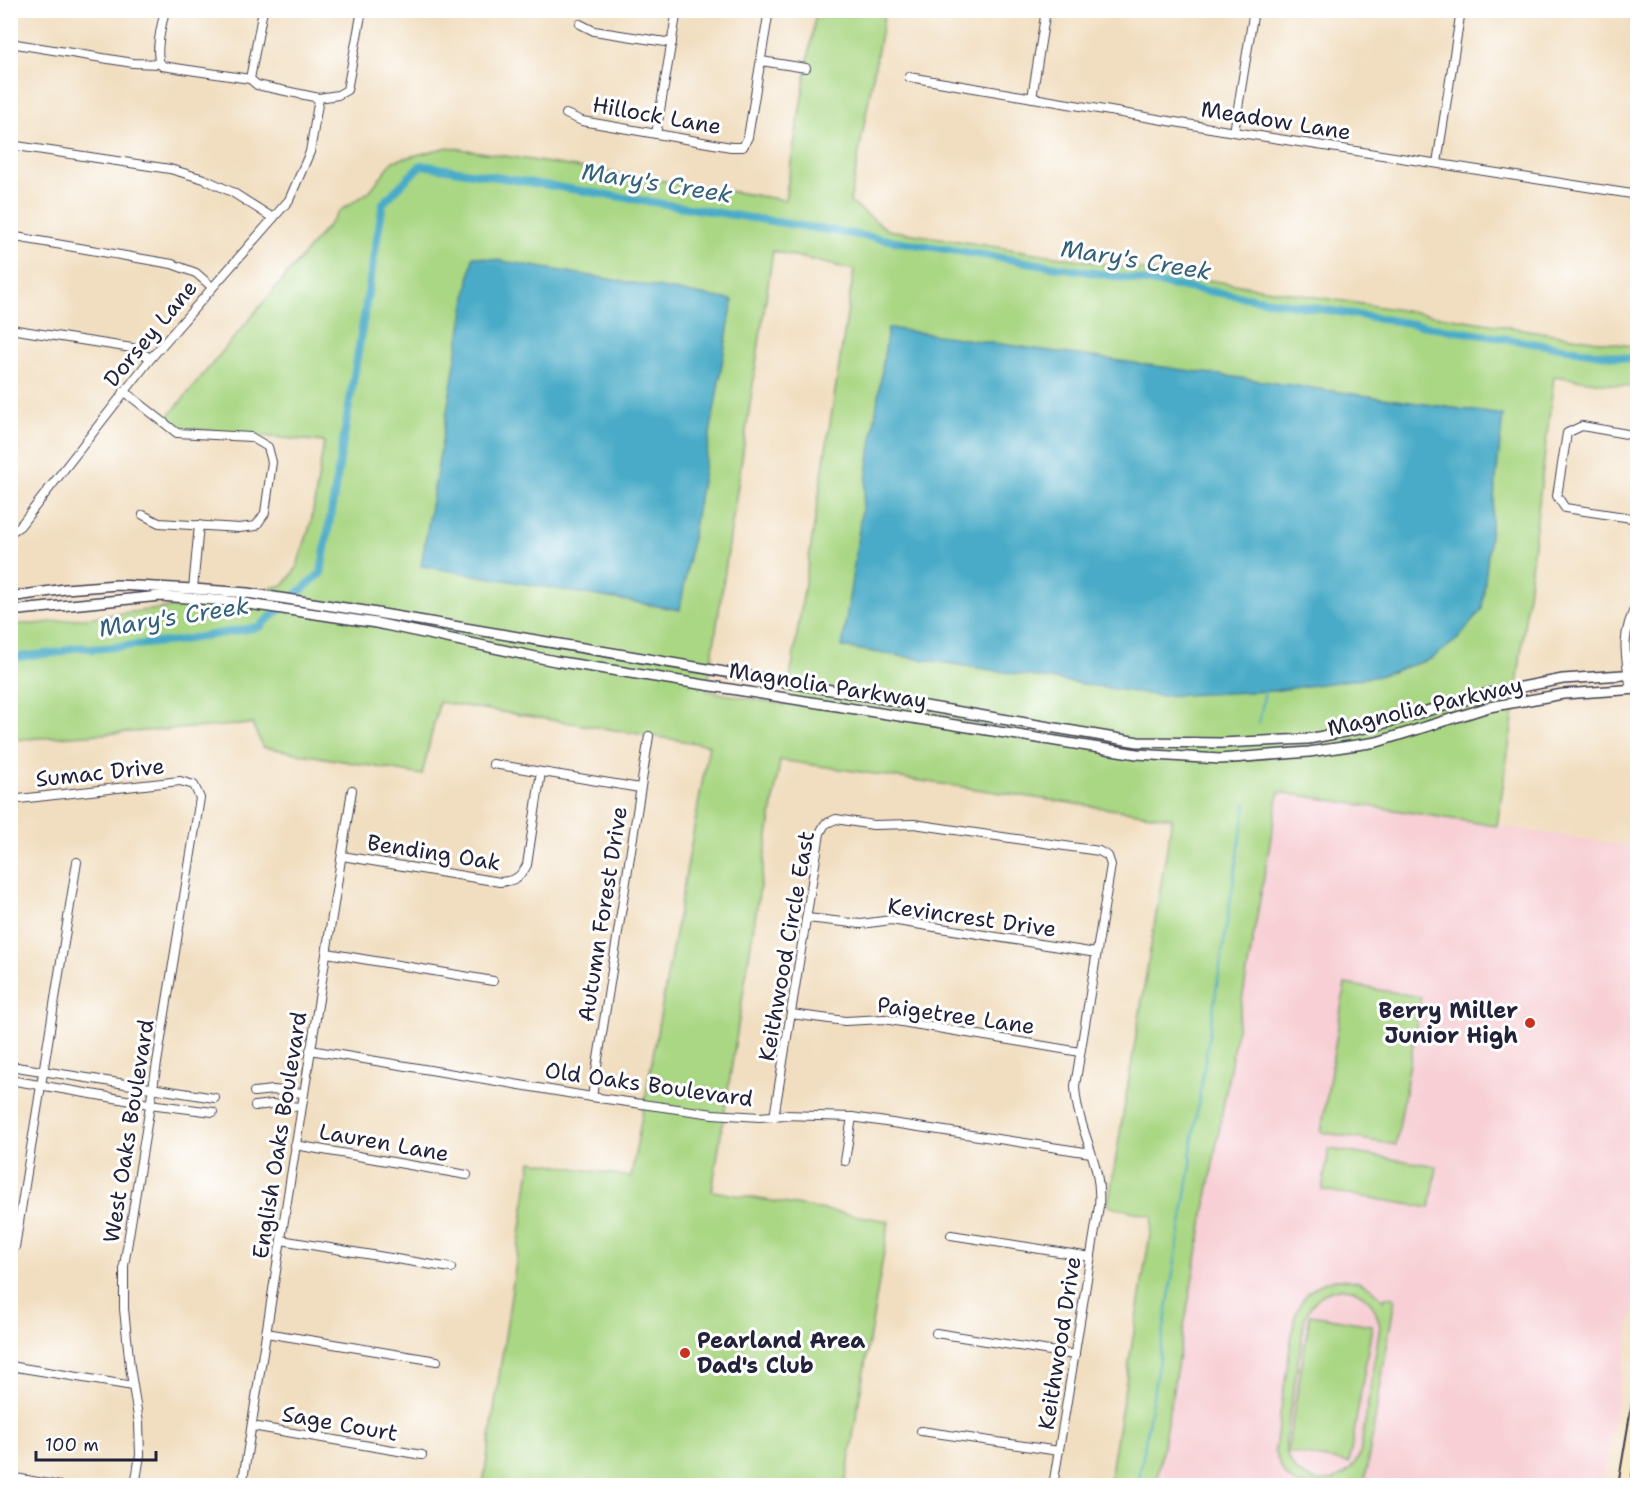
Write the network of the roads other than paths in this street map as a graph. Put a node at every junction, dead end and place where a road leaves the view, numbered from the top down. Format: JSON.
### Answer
{"nodes":[{"id":1,"x":165,"y":10,"type":"edge"},
{"id":2,"x":263,"y":10,"type":"edge"},
{"id":3,"x":362,"y":10,"type":"edge"},
{"id":4,"x":677,"y":10,"type":"edge"},
{"id":5,"x":769,"y":10,"type":"edge"},
{"id":6,"x":1046,"y":10,"type":"edge"},
{"id":7,"x":1254,"y":10,"type":"edge"},
{"id":8,"x":1461,"y":10,"type":"edge"},
{"id":9,"x":580,"y":24,"type":"dead end"},
{"id":10,"x":10,"y":43,"type":"edge"},
{"id":11,"x":672,"y":43,"type":"junction"},
{"id":12,"x":761,"y":61,"type":"junction"},
{"id":13,"x":161,"y":64,"type":"junction"},
{"id":14,"x":806,"y":68,"type":"dead end"},
{"id":15,"x":909,"y":77,"type":"dead end"},
{"id":16,"x":250,"y":80,"type":"junction"},
{"id":17,"x":319,"y":98,"type":"junction"},
{"id":18,"x":1032,"y":98,"type":"junction"},
{"id":19,"x":566,"y":114,"type":"dead end"},
{"id":20,"x":1234,"y":132,"type":"junction"},
{"id":21,"x":656,"y":134,"type":"junction"},
{"id":22,"x":10,"y":145,"type":"edge"},
{"id":23,"x":1437,"y":163,"type":"junction"},
{"id":24,"x":1638,"y":183,"type":"edge"},
{"id":25,"x":1636,"y":195,"type":"edge"},
{"id":26,"x":273,"y":218,"type":"junction"},
{"id":27,"x":10,"y":236,"type":"edge"},
{"id":28,"x":212,"y":287,"type":"junction"},
{"id":29,"x":10,"y":330,"type":"edge"},
{"id":30,"x":151,"y":358,"type":"junction"},
{"id":31,"x":124,"y":391,"type":"junction"},
{"id":32,"x":1638,"y":436,"type":"edge"},
{"id":33,"x":143,"y":515,"type":"dead end"},
{"id":34,"x":1638,"y":519,"type":"edge"},
{"id":35,"x":199,"y":525,"type":"junction"},
{"id":36,"x":10,"y":534,"type":"edge"},
{"id":37,"x":193,"y":589,"type":"junction"},
{"id":38,"x":10,"y":597,"type":"edge"},
{"id":39,"x":1638,"y":602,"type":"edge"},
{"id":40,"x":10,"y":611,"type":"edge"},
{"id":41,"x":661,"y":660,"type":"junction"},
{"id":42,"x":1633,"y":675,"type":"edge"},
{"id":43,"x":658,"y":678,"type":"junction"},
{"id":44,"x":809,"y":685,"type":"junction"},
{"id":45,"x":1634,"y":689,"type":"edge"},
{"id":46,"x":806,"y":702,"type":"junction"},
{"id":47,"x":1329,"y":735,"type":"junction"},
{"id":48,"x":649,"y":736,"type":"dead end"},
{"id":49,"x":1154,"y":742,"type":"junction"},
{"id":50,"x":1331,"y":749,"type":"junction"},
{"id":51,"x":1153,"y":755,"type":"junction"},
{"id":52,"x":493,"y":764,"type":"dead end"},
{"id":53,"x":541,"y":772,"type":"junction"},
{"id":54,"x":194,"y":785,"type":"joint"},
{"id":55,"x":640,"y":788,"type":"junction"},
{"id":56,"x":352,"y":790,"type":"dead end"},
{"id":57,"x":10,"y":800,"type":"edge"},
{"id":58,"x":342,"y":856,"type":"junction"},
{"id":59,"x":1109,"y":859,"type":"joint"},
{"id":60,"x":77,"y":862,"type":"dead end"},
{"id":61,"x":807,"y":918,"type":"junction"},
{"id":62,"x":327,"y":953,"type":"junction"},
{"id":63,"x":1096,"y":953,"type":"junction"},
{"id":64,"x":493,"y":981,"type":"dead end"},
{"id":65,"x":791,"y":1014,"type":"junction"},
{"id":66,"x":310,"y":1050,"type":"junction"},
{"id":67,"x":1080,"y":1052,"type":"junction"},
{"id":68,"x":10,"y":1066,"type":"edge"},
{"id":69,"x":42,"y":1071,"type":"junction"},
{"id":70,"x":10,"y":1080,"type":"edge"},
{"id":71,"x":40,"y":1084,"type":"junction"},
{"id":72,"x":152,"y":1089,"type":"junction"},
{"id":73,"x":254,"y":1092,"type":"dead end"},
{"id":74,"x":303,"y":1093,"type":"junction"},
{"id":75,"x":591,"y":1097,"type":"junction"},
{"id":76,"x":215,"y":1098,"type":"dead end"},
{"id":77,"x":149,"y":1104,"type":"junction"},
{"id":78,"x":255,"y":1106,"type":"dead end"},
{"id":79,"x":300,"y":1107,"type":"junction"},
{"id":80,"x":213,"y":1112,"type":"dead end"},
{"id":81,"x":774,"y":1116,"type":"junction"},
{"id":82,"x":852,"y":1117,"type":"junction"},
{"id":83,"x":295,"y":1145,"type":"junction"},
{"id":84,"x":1091,"y":1153,"type":"junction"},
{"id":85,"x":844,"y":1161,"type":"dead end"},
{"id":86,"x":467,"y":1175,"type":"dead end"},
{"id":87,"x":951,"y":1235,"type":"dead end"},
{"id":88,"x":281,"y":1240,"type":"junction"},
{"id":89,"x":15,"y":1247,"type":"dead end"},
{"id":90,"x":1091,"y":1257,"type":"junction"},
{"id":91,"x":451,"y":1268,"type":"dead end"},
{"id":92,"x":266,"y":1333,"type":"junction"},
{"id":93,"x":936,"y":1333,"type":"dead end"},
{"id":94,"x":1075,"y":1355,"type":"junction"},
{"id":95,"x":437,"y":1361,"type":"dead end"},
{"id":96,"x":10,"y":1366,"type":"edge"},
{"id":97,"x":133,"y":1386,"type":"junction"},
{"id":98,"x":1638,"y":1403,"type":"edge"},
{"id":99,"x":252,"y":1426,"type":"junction"},
{"id":100,"x":921,"y":1431,"type":"dead end"},
{"id":101,"x":1059,"y":1451,"type":"junction"},
{"id":102,"x":422,"y":1455,"type":"dead end"},
{"id":103,"x":10,"y":1478,"type":"edge"},
{"id":104,"x":60,"y":1485,"type":"edge"},
{"id":105,"x":135,"y":1485,"type":"edge"},
{"id":106,"x":242,"y":1485,"type":"edge"},
{"id":107,"x":1053,"y":1485,"type":"edge"},
{"id":108,"x":1624,"y":1485,"type":"edge"}],
"edges":[{"from":1,"to":13,"type":"street"},
{"from":2,"to":16,"type":"street"},
{"from":3,"to":17,"type":"street"},
{"from":4,"to":11,"type":"street"},
{"from":5,"to":12,"type":"street"},
{"from":6,"to":18,"type":"street"},
{"from":7,"to":20,"type":"street"},
{"from":8,"to":23,"type":"street"},
{"from":9,"to":11,"type":"street"},
{"from":10,"to":13,"type":"street"},
{"from":11,"to":21,"type":"street"},
{"from":12,"to":14,"type":"street"},
{"from":12,"to":21,"type":"street","name":"Hillock Lane"},
{"from":13,"to":16,"type":"street"},
{"from":15,"to":18,"type":"street","name":"Meadow Lane"},
{"from":16,"to":17,"type":"street"},
{"from":17,"to":26,"type":"street","name":"Dorsey Lane"},
{"from":18,"to":20,"type":"street","name":"Meadow Lane"},
{"from":19,"to":21,"type":"street","name":"Hillock Lane"},
{"from":20,"to":23,"type":"street","name":"Meadow Lane"},
{"from":22,"to":26,"type":"street"},
{"from":23,"to":25,"type":"street","name":"Meadow Lane"},
{"from":24,"to":25,"type":"street"},
{"from":26,"to":28,"type":"street","name":"Dorsey Lane"},
{"from":27,"to":28,"type":"street"},
{"from":28,"to":30,"type":"street","name":"Dorsey Lane"},
{"from":29,"to":30,"type":"street"},
{"from":30,"to":31,"type":"street","name":"Dorsey Lane"},
{"from":31,"to":35,"type":"street"},
{"from":31,"to":36,"type":"street","name":"Dorsey Lane"},
{"from":32,"to":34,"type":"street"},
{"from":33,"to":35,"type":"street"},
{"from":35,"to":37,"type":"street"},
{"from":37,"to":38,"type":"street","name":"Magnolia Parkway"},
{"from":37,"to":41,"type":"street","name":"Magnolia Parkway"},
{"from":39,"to":42,"type":"street"},
{"from":40,"to":43,"type":"street","name":"Magnolia Parkway"},
{"from":41,"to":43,"type":"street"},
{"from":41,"to":44,"type":"street","name":"Magnolia Parkway"},
{"from":42,"to":45,"type":"street"},
{"from":42,"to":47,"type":"street","name":"Magnolia Parkway"},
{"from":43,"to":46,"type":"street","name":"Magnolia Parkway"},
{"from":44,"to":46,"type":"street"},
{"from":44,"to":49,"type":"street","name":"Magnolia Parkway"},
{"from":45,"to":50,"type":"street","name":"Magnolia Parkway"},
{"from":46,"to":51,"type":"street","name":"Magnolia Parkway"},
{"from":47,"to":49,"type":"street","name":"Magnolia Parkway"},
{"from":47,"to":50,"type":"street"},
{"from":48,"to":55,"type":"street","name":"Autumn Forest Drive"},
{"from":49,"to":51,"type":"street"},
{"from":50,"to":51,"type":"street","name":"Magnolia Parkway"},
{"from":52,"to":53,"type":"street"},
{"from":53,"to":55,"type":"street"},
{"from":53,"to":58,"type":"street","name":"Bending Oak"},
{"from":54,"to":57,"type":"street","name":"Sumac Drive"},
{"from":54,"to":72,"type":"street","name":"West Oaks Boulevard"},
{"from":55,"to":75,"type":"street","name":"Autumn Forest Drive"},
{"from":56,"to":58,"type":"street","name":"English Oaks Boulevard"},
{"from":58,"to":62,"type":"street","name":"English Oaks Boulevard"},
{"from":59,"to":61,"type":"street","name":"Keithwood Circle East"},
{"from":59,"to":63,"type":"street","name":"Keithwood Drive"},
{"from":60,"to":69,"type":"street"},
{"from":61,"to":63,"type":"street","name":"Kevincrest Drive"},
{"from":61,"to":65,"type":"street","name":"Keithwood Circle East"},
{"from":62,"to":64,"type":"street"},
{"from":62,"to":66,"type":"street","name":"English Oaks Boulevard"},
{"from":63,"to":67,"type":"street","name":"Keithwood Drive"},
{"from":65,"to":67,"type":"street","name":"Paigetree Lane"},
{"from":65,"to":81,"type":"street","name":"Keithwood Circle East"},
{"from":66,"to":74,"type":"street","name":"English Oaks Boulevard"},
{"from":66,"to":75,"type":"street","name":"Old Oaks Boulevard"},
{"from":67,"to":84,"type":"street","name":"Keithwood Drive"},
{"from":68,"to":69,"type":"street"},
{"from":69,"to":71,"type":"street"},
{"from":69,"to":72,"type":"street"},
{"from":70,"to":71,"type":"street"},
{"from":71,"to":77,"type":"street"},
{"from":71,"to":89,"type":"street"},
{"from":72,"to":76,"type":"street"},
{"from":72,"to":77,"type":"street","name":"West Oaks Boulevard"},
{"from":73,"to":74,"type":"street"},
{"from":74,"to":79,"type":"street","name":"English Oaks Boulevard"},
{"from":75,"to":81,"type":"street","name":"Old Oaks Boulevard"},
{"from":77,"to":80,"type":"street"},
{"from":77,"to":97,"type":"street","name":"West Oaks Boulevard"},
{"from":78,"to":79,"type":"street"},
{"from":79,"to":83,"type":"street","name":"English Oaks Boulevard"},
{"from":81,"to":82,"type":"street","name":"Old Oaks Boulevard"},
{"from":82,"to":84,"type":"street","name":"Old Oaks Boulevard"},
{"from":82,"to":85,"type":"street"},
{"from":83,"to":86,"type":"street","name":"Lauren Lane"},
{"from":83,"to":88,"type":"street","name":"English Oaks Boulevard"},
{"from":84,"to":90,"type":"street","name":"Keithwood Drive"},
{"from":87,"to":90,"type":"street"},
{"from":88,"to":91,"type":"street"},
{"from":88,"to":92,"type":"street","name":"English Oaks Boulevard"},
{"from":90,"to":94,"type":"street","name":"Keithwood Drive"},
{"from":92,"to":95,"type":"street"},
{"from":92,"to":99,"type":"street","name":"English Oaks Boulevard"},
{"from":93,"to":94,"type":"street"},
{"from":94,"to":101,"type":"street","name":"Keithwood Drive"},
{"from":96,"to":97,"type":"street"},
{"from":97,"to":105,"type":"street","name":"West Oaks Boulevard"},
{"from":98,"to":108,"type":"main road"},
{"from":99,"to":102,"type":"street","name":"Sage Court"},
{"from":99,"to":106,"type":"street","name":"English Oaks Boulevard"},
{"from":100,"to":101,"type":"street"},
{"from":101,"to":107,"type":"street","name":"Keithwood Drive"},
{"from":103,"to":104,"type":"street"}]}
